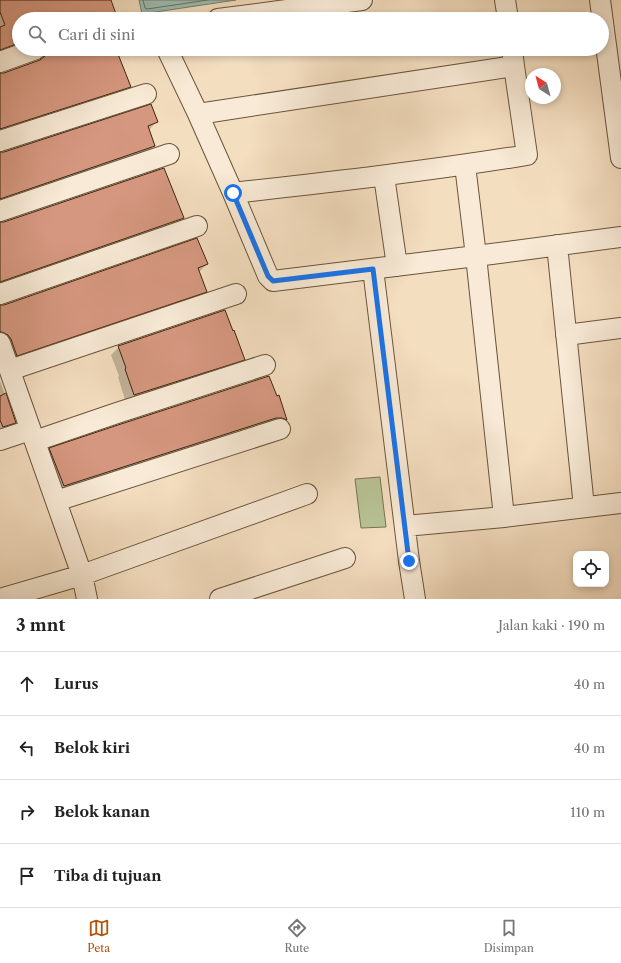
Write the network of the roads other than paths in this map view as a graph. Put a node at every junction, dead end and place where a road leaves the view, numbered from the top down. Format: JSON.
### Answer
{"nodes":[{"id":1,"x":362,"y":0,"type":"edge"},
{"id":2,"x":505,"y":0,"type":"edge"},
{"id":3,"x":600,"y":0,"type":"edge"},
{"id":4,"x":271,"y":12,"type":"edge"},
{"id":5,"x":507,"y":12,"type":"edge"},
{"id":6,"x":602,"y":12,"type":"edge"},
{"id":7,"x":17,"y":56,"type":"edge"},
{"id":8,"x":170,"y":56,"type":"edge"},
{"id":9,"x":607,"y":56,"type":"edge"},
{"id":10,"x":513,"y":58,"type":"edge"},
{"id":11,"x":0,"y":62,"type":"edge"},
{"id":12,"x":146,"y":94,"type":"dead end"},
{"id":13,"x":198,"y":114,"type":"junction"},
{"id":14,"x":0,"y":141,"type":"edge"},
{"id":15,"x":169,"y":154,"type":"dead end"},
{"id":16,"x":621,"y":158,"type":"edge"},
{"id":17,"x":465,"y":165,"type":"junction"},
{"id":18,"x":384,"y":176,"type":"junction"},
{"id":19,"x":233,"y":193,"type":"junction"},
{"id":20,"x":0,"y":211,"type":"edge"},
{"id":21,"x":198,"y":226,"type":"dead end"},
{"id":22,"x":621,"y":237,"type":"edge"},
{"id":23,"x":556,"y":245,"type":"junction"},
{"id":24,"x":476,"y":256,"type":"junction"},
{"id":25,"x":397,"y":266,"type":"junction"},
{"id":26,"x":373,"y":269,"type":"junction"},
{"id":27,"x":0,"y":294,"type":"edge"},
{"id":28,"x":236,"y":294,"type":"dead end"},
{"id":29,"x":621,"y":328,"type":"edge"},
{"id":30,"x":566,"y":335,"type":"junction"},
{"id":31,"x":3,"y":356,"type":"edge"},
{"id":32,"x":265,"y":365,"type":"dead end"},
{"id":33,"x":280,"y":430,"type":"dead end"},
{"id":34,"x":33,"y":436,"type":"junction"},
{"id":35,"x":0,"y":440,"type":"edge"},
{"id":36,"x":307,"y":494,"type":"dead end"},
{"id":37,"x":56,"y":501,"type":"junction"},
{"id":38,"x":621,"y":503,"type":"edge"},
{"id":39,"x":584,"y":507,"type":"junction"},
{"id":40,"x":504,"y":517,"type":"junction"},
{"id":41,"x":405,"y":526,"type":"junction"},
{"id":42,"x":345,"y":558,"type":"dead end"},
{"id":43,"x":82,"y":575,"type":"junction"},
{"id":44,"x":0,"y":599,"type":"edge"},
{"id":45,"x":87,"y":599,"type":"edge"},
{"id":46,"x":220,"y":599,"type":"edge"},
{"id":47,"x":415,"y":599,"type":"edge"}],
"edges":[{"from":1,"to":4,"type":"street"},
{"from":2,"to":5,"type":"street"},
{"from":3,"to":6,"type":"street"},
{"from":7,"to":11,"type":"street"},
{"from":8,"to":13,"type":"street"},
{"from":9,"to":16,"type":"street"},
{"from":10,"to":13,"type":"street"},
{"from":10,"to":17,"type":"street"},
{"from":12,"to":14,"type":"street"},
{"from":13,"to":19,"type":"street"},
{"from":15,"to":20,"type":"street"},
{"from":17,"to":18,"type":"street"},
{"from":17,"to":24,"type":"street"},
{"from":18,"to":19,"type":"street"},
{"from":18,"to":25,"type":"street"},
{"from":19,"to":26,"type":"street"},
{"from":21,"to":27,"type":"street"},
{"from":22,"to":23,"type":"street"},
{"from":23,"to":24,"type":"street"},
{"from":23,"to":30,"type":"street"},
{"from":24,"to":25,"type":"street"},
{"from":24,"to":40,"type":"street"},
{"from":25,"to":26,"type":"street"},
{"from":26,"to":41,"type":"street"},
{"from":28,"to":31,"type":"street"},
{"from":29,"to":30,"type":"street"},
{"from":30,"to":39,"type":"street"},
{"from":31,"to":34,"type":"street"},
{"from":32,"to":34,"type":"street"},
{"from":33,"to":37,"type":"street"},
{"from":34,"to":35,"type":"street"},
{"from":34,"to":37,"type":"street"},
{"from":36,"to":43,"type":"street"},
{"from":37,"to":43,"type":"street"},
{"from":38,"to":39,"type":"street"},
{"from":39,"to":40,"type":"street"},
{"from":40,"to":41,"type":"street"},
{"from":41,"to":47,"type":"street"},
{"from":42,"to":46,"type":"street"},
{"from":43,"to":44,"type":"street"},
{"from":43,"to":45,"type":"street"}]}
